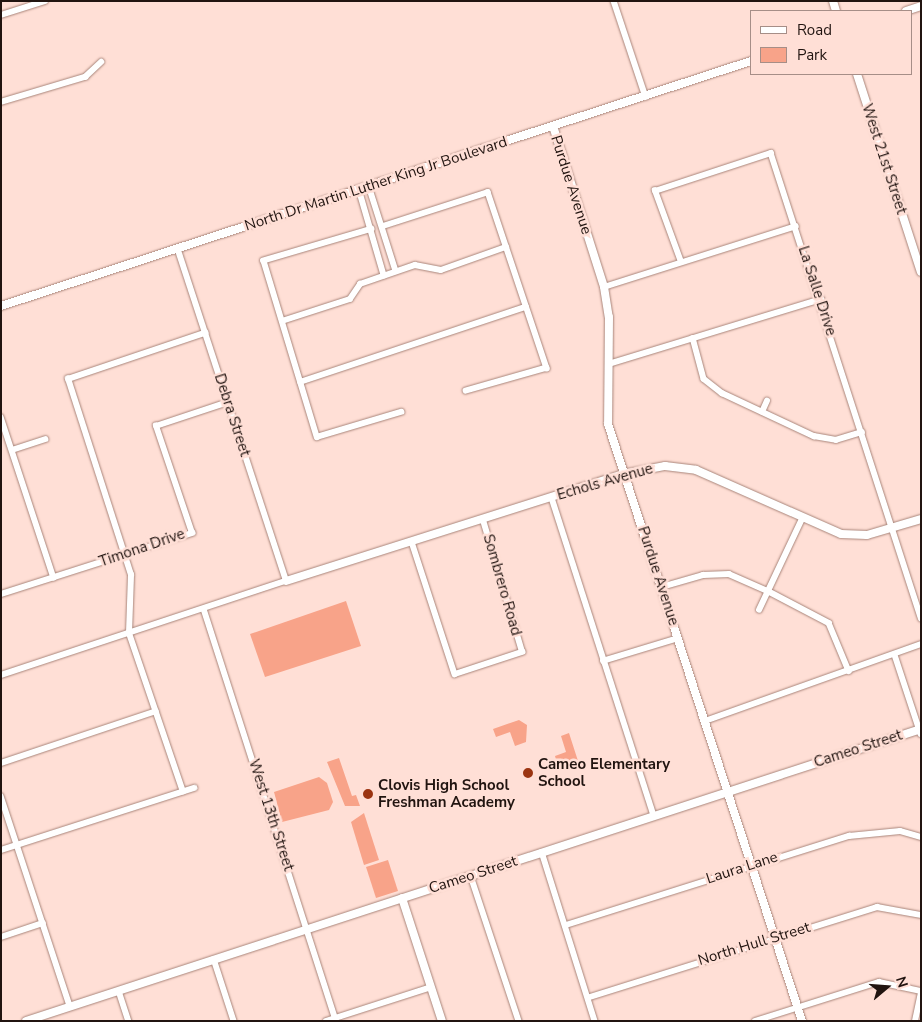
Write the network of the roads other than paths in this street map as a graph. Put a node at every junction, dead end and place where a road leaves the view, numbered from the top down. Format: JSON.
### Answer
{"nodes":[{"id":1,"x":45,"y":1,"type":"edge"},
{"id":2,"x":614,"y":1,"type":"edge"},
{"id":3,"x":921,"y":6,"type":"edge"},
{"id":4,"x":909,"y":10,"type":"edge"},
{"id":5,"x":1,"y":16,"type":"edge"},
{"id":6,"x":750,"y":61,"type":"edge"},
{"id":7,"x":101,"y":62,"type":"dead end"},
{"id":8,"x":857,"y":75,"type":"edge"},
{"id":9,"x":646,"y":97,"type":"junction"},
{"id":10,"x":1,"y":102,"type":"edge"},
{"id":11,"x":552,"y":126,"type":"junction"},
{"id":12,"x":369,"y":186,"type":"junction"},
{"id":13,"x":359,"y":189,"type":"junction"},
{"id":14,"x":383,"y":226,"type":"junction"},
{"id":15,"x":796,"y":226,"type":"junction"},
{"id":16,"x":372,"y":229,"type":"junction"},
{"id":17,"x":506,"y":248,"type":"junction"},
{"id":18,"x":178,"y":250,"type":"junction"},
{"id":19,"x":681,"y":262,"type":"junction"},
{"id":20,"x":396,"y":271,"type":"junction"},
{"id":21,"x":921,"y":272,"type":"edge"},
{"id":22,"x":384,"y":275,"type":"junction"},
{"id":23,"x":604,"y":287,"type":"junction"},
{"id":24,"x":821,"y":299,"type":"junction"},
{"id":25,"x":1,"y":306,"type":"edge"},
{"id":26,"x":526,"y":307,"type":"junction"},
{"id":27,"x":282,"y":321,"type":"junction"},
{"id":28,"x":205,"y":333,"type":"junction"},
{"id":29,"x":692,"y":338,"type":"junction"},
{"id":30,"x":609,"y":364,"type":"junction"},
{"id":31,"x":300,"y":382,"type":"junction"},
{"id":32,"x":466,"y":391,"type":"dead end"},
{"id":33,"x":767,"y":401,"type":"dead end"},
{"id":34,"x":228,"y":402,"type":"junction"},
{"id":35,"x":401,"y":412,"type":"dead end"},
{"id":36,"x":762,"y":412,"type":"junction"},
{"id":37,"x":1,"y":417,"type":"edge"},
{"id":38,"x":862,"y":432,"type":"junction"},
{"id":39,"x":45,"y":439,"type":"dead end"},
{"id":40,"x":12,"y":450,"type":"junction"},
{"id":41,"x":623,"y":474,"type":"junction"},
{"id":42,"x":552,"y":498,"type":"junction"},
{"id":43,"x":802,"y":519,"type":"junction"},
{"id":44,"x":921,"y":519,"type":"edge"},
{"id":45,"x":483,"y":520,"type":"junction"},
{"id":46,"x":892,"y":528,"type":"junction"},
{"id":47,"x":412,"y":542,"type":"junction"},
{"id":48,"x":126,"y":554,"type":"junction"},
{"id":49,"x":54,"y":578,"type":"junction"},
{"id":50,"x":286,"y":581,"type":"junction"},
{"id":51,"x":662,"y":587,"type":"junction"},
{"id":52,"x":768,"y":591,"type":"junction"},
{"id":53,"x":1,"y":594,"type":"edge"},
{"id":54,"x":204,"y":609,"type":"junction"},
{"id":55,"x":760,"y":610,"type":"dead end"},
{"id":56,"x":921,"y":618,"type":"edge"},
{"id":57,"x":129,"y":633,"type":"junction"},
{"id":58,"x":678,"y":638,"type":"junction"},
{"id":59,"x":921,"y":644,"type":"edge"},
{"id":60,"x":895,"y":655,"type":"junction"},
{"id":61,"x":603,"y":661,"type":"junction"},
{"id":62,"x":849,"y":671,"type":"junction"},
{"id":63,"x":2,"y":673,"type":"edge"},
{"id":64,"x":156,"y":711,"type":"junction"},
{"id":65,"x":705,"y":721,"type":"junction"},
{"id":66,"x":920,"y":731,"type":"edge"},
{"id":67,"x":1,"y":763,"type":"edge"},
{"id":68,"x":194,"y":788,"type":"dead end"},
{"id":69,"x":183,"y":792,"type":"junction"},
{"id":70,"x":727,"y":792,"type":"junction"},
{"id":71,"x":1,"y":796,"type":"edge"},
{"id":72,"x":654,"y":816,"type":"junction"},
{"id":73,"x":921,"y":837,"type":"edge"},
{"id":74,"x":16,"y":845,"type":"junction"},
{"id":75,"x":1,"y":850,"type":"edge"},
{"id":76,"x":542,"y":852,"type":"junction"},
{"id":77,"x":752,"y":864,"type":"junction"},
{"id":78,"x":470,"y":876,"type":"junction"},
{"id":79,"x":402,"y":898,"type":"junction"},
{"id":80,"x":921,"y":915,"type":"edge"},
{"id":81,"x":43,"y":923,"type":"junction"},
{"id":82,"x":566,"y":925,"type":"junction"},
{"id":83,"x":308,"y":929,"type":"junction"},
{"id":84,"x":774,"y":936,"type":"junction"},
{"id":85,"x":1,"y":937,"type":"edge"},
{"id":86,"x":214,"y":959,"type":"junction"},
{"id":87,"x":431,"y":987,"type":"junction"},
{"id":88,"x":119,"y":990,"type":"junction"},
{"id":89,"x":921,"y":992,"type":"edge"},
{"id":90,"x":590,"y":997,"type":"junction"},
{"id":91,"x":70,"y":1006,"type":"junction"},
{"id":92,"x":797,"y":1007,"type":"junction"},
{"id":93,"x":335,"y":1019,"type":"edge"},
{"id":94,"x":26,"y":1021,"type":"edge"},
{"id":95,"x":128,"y":1021,"type":"edge"},
{"id":96,"x":234,"y":1021,"type":"edge"},
{"id":97,"x":326,"y":1021,"type":"edge"},
{"id":98,"x":442,"y":1021,"type":"edge"},
{"id":99,"x":519,"y":1021,"type":"edge"},
{"id":100,"x":595,"y":1021,"type":"edge"},
{"id":101,"x":755,"y":1021,"type":"edge"},
{"id":102,"x":802,"y":1021,"type":"edge"},
{"id":103,"x":916,"y":1021,"type":"edge"}],
"edges":[{"from":1,"to":5,"type":"street"},
{"from":2,"to":9,"type":"street"},
{"from":3,"to":4,"type":"street"},
{"from":6,"to":9,"type":"street","name":"North Dr Martin Luther King Jr Boulevard"},
{"from":7,"to":10,"type":"street"},
{"from":8,"to":21,"type":"street","name":"West 21st Street"},
{"from":9,"to":11,"type":"street","name":"North Dr Martin Luther King Jr Boulevard"},
{"from":11,"to":12,"type":"street","name":"North Dr Martin Luther King Jr Boulevard"},
{"from":11,"to":23,"type":"street","name":"Purdue Avenue"},
{"from":12,"to":13,"type":"street","name":"North Dr Martin Luther King Jr Boulevard"},
{"from":12,"to":14,"type":"street"},
{"from":13,"to":16,"type":"street"},
{"from":13,"to":18,"type":"street","name":"North Dr Martin Luther King Jr Boulevard"},
{"from":14,"to":17,"type":"street"},
{"from":14,"to":20,"type":"street"},
{"from":15,"to":19,"type":"street"},
{"from":15,"to":19,"type":"street","name":"La Salle Drive"},
{"from":15,"to":24,"type":"street","name":"La Salle Drive"},
{"from":16,"to":22,"type":"street"},
{"from":16,"to":27,"type":"street"},
{"from":17,"to":20,"type":"street"},
{"from":17,"to":26,"type":"street"},
{"from":18,"to":25,"type":"street","name":"North Dr Martin Luther King Jr Boulevard"},
{"from":18,"to":28,"type":"street","name":"Debra Street"},
{"from":19,"to":23,"type":"street"},
{"from":20,"to":22,"type":"street"},
{"from":22,"to":27,"type":"street"},
{"from":23,"to":30,"type":"street","name":"Purdue Avenue"},
{"from":24,"to":29,"type":"street"},
{"from":24,"to":38,"type":"street","name":"La Salle Drive"},
{"from":26,"to":31,"type":"street"},
{"from":26,"to":32,"type":"street"},
{"from":27,"to":31,"type":"street"},
{"from":28,"to":34,"type":"street","name":"Debra Street"},
{"from":28,"to":48,"type":"street"},
{"from":29,"to":30,"type":"street"},
{"from":29,"to":36,"type":"street"},
{"from":30,"to":41,"type":"street","name":"Purdue Avenue"},
{"from":31,"to":35,"type":"street"},
{"from":33,"to":36,"type":"street"},
{"from":34,"to":48,"type":"street","name":"Timona Drive"},
{"from":34,"to":50,"type":"street","name":"Debra Street"},
{"from":36,"to":38,"type":"street"},
{"from":37,"to":40,"type":"street"},
{"from":38,"to":46,"type":"street","name":"La Salle Drive"},
{"from":39,"to":40,"type":"street"},
{"from":40,"to":49,"type":"street"},
{"from":41,"to":42,"type":"street","name":"Echols Avenue"},
{"from":41,"to":43,"type":"street","name":"Echols Avenue"},
{"from":41,"to":51,"type":"street","name":"Purdue Avenue"},
{"from":42,"to":45,"type":"street","name":"Echols Avenue"},
{"from":42,"to":61,"type":"street"},
{"from":43,"to":46,"type":"street","name":"Echols Avenue"},
{"from":43,"to":52,"type":"street"},
{"from":44,"to":46,"type":"street","name":"Echols Avenue"},
{"from":45,"to":47,"type":"street","name":"Echols Avenue"},
{"from":45,"to":47,"type":"street","name":"Sombrero Road"},
{"from":46,"to":56,"type":"street","name":"La Salle Drive"},
{"from":47,"to":50,"type":"street","name":"Echols Avenue"},
{"from":48,"to":49,"type":"street","name":"Timona Drive"},
{"from":48,"to":57,"type":"street"},
{"from":49,"to":53,"type":"street","name":"Timona Drive"},
{"from":50,"to":54,"type":"street"},
{"from":51,"to":52,"type":"street"},
{"from":51,"to":58,"type":"street","name":"Purdue Avenue"},
{"from":52,"to":55,"type":"street"},
{"from":52,"to":62,"type":"street"},
{"from":54,"to":57,"type":"street"},
{"from":54,"to":83,"type":"street","name":"West 13th Street"},
{"from":57,"to":63,"type":"street"},
{"from":57,"to":64,"type":"street"},
{"from":58,"to":61,"type":"street"},
{"from":58,"to":65,"type":"street","name":"Purdue Avenue"},
{"from":59,"to":60,"type":"street"},
{"from":60,"to":62,"type":"street"},
{"from":60,"to":66,"type":"street"},
{"from":61,"to":72,"type":"street"},
{"from":62,"to":65,"type":"street"},
{"from":64,"to":67,"type":"street"},
{"from":64,"to":69,"type":"street"},
{"from":65,"to":70,"type":"street","name":"Purdue Avenue"},
{"from":66,"to":70,"type":"street","name":"Cameo Street"},
{"from":68,"to":69,"type":"street"},
{"from":69,"to":74,"type":"street"},
{"from":70,"to":72,"type":"street","name":"Cameo Street"},
{"from":70,"to":77,"type":"street","name":"Purdue Avenue"},
{"from":71,"to":74,"type":"street"},
{"from":72,"to":76,"type":"street","name":"Cameo Street"},
{"from":73,"to":77,"type":"street","name":"Laura Lane"},
{"from":74,"to":75,"type":"street"},
{"from":74,"to":81,"type":"street"},
{"from":76,"to":78,"type":"street","name":"Cameo Street"},
{"from":76,"to":82,"type":"street"},
{"from":77,"to":82,"type":"street","name":"Laura Lane"},
{"from":77,"to":84,"type":"street","name":"Purdue Avenue"},
{"from":78,"to":79,"type":"street","name":"Cameo Street"},
{"from":78,"to":99,"type":"street"},
{"from":79,"to":83,"type":"street","name":"Cameo Street"},
{"from":79,"to":87,"type":"street"},
{"from":80,"to":84,"type":"street","name":"North Hull Street"},
{"from":81,"to":85,"type":"street"},
{"from":81,"to":91,"type":"street"},
{"from":82,"to":90,"type":"street"},
{"from":83,"to":86,"type":"street","name":"Cameo Street"},
{"from":83,"to":93,"type":"street","name":"West 13th Street"},
{"from":84,"to":90,"type":"street","name":"North Hull Street"},
{"from":84,"to":92,"type":"street","name":"Purdue Avenue"},
{"from":86,"to":88,"type":"street","name":"Cameo Street"},
{"from":86,"to":96,"type":"street"},
{"from":87,"to":93,"type":"street"},
{"from":87,"to":98,"type":"street"},
{"from":88,"to":91,"type":"street","name":"Cameo Street"},
{"from":88,"to":95,"type":"street"},
{"from":89,"to":92,"type":"street"},
{"from":89,"to":103,"type":"street"},
{"from":90,"to":100,"type":"street"},
{"from":91,"to":94,"type":"street","name":"Cameo Street"},
{"from":92,"to":101,"type":"street"},
{"from":92,"to":102,"type":"street","name":"Purdue Avenue"},
{"from":93,"to":97,"type":"street"}]}
